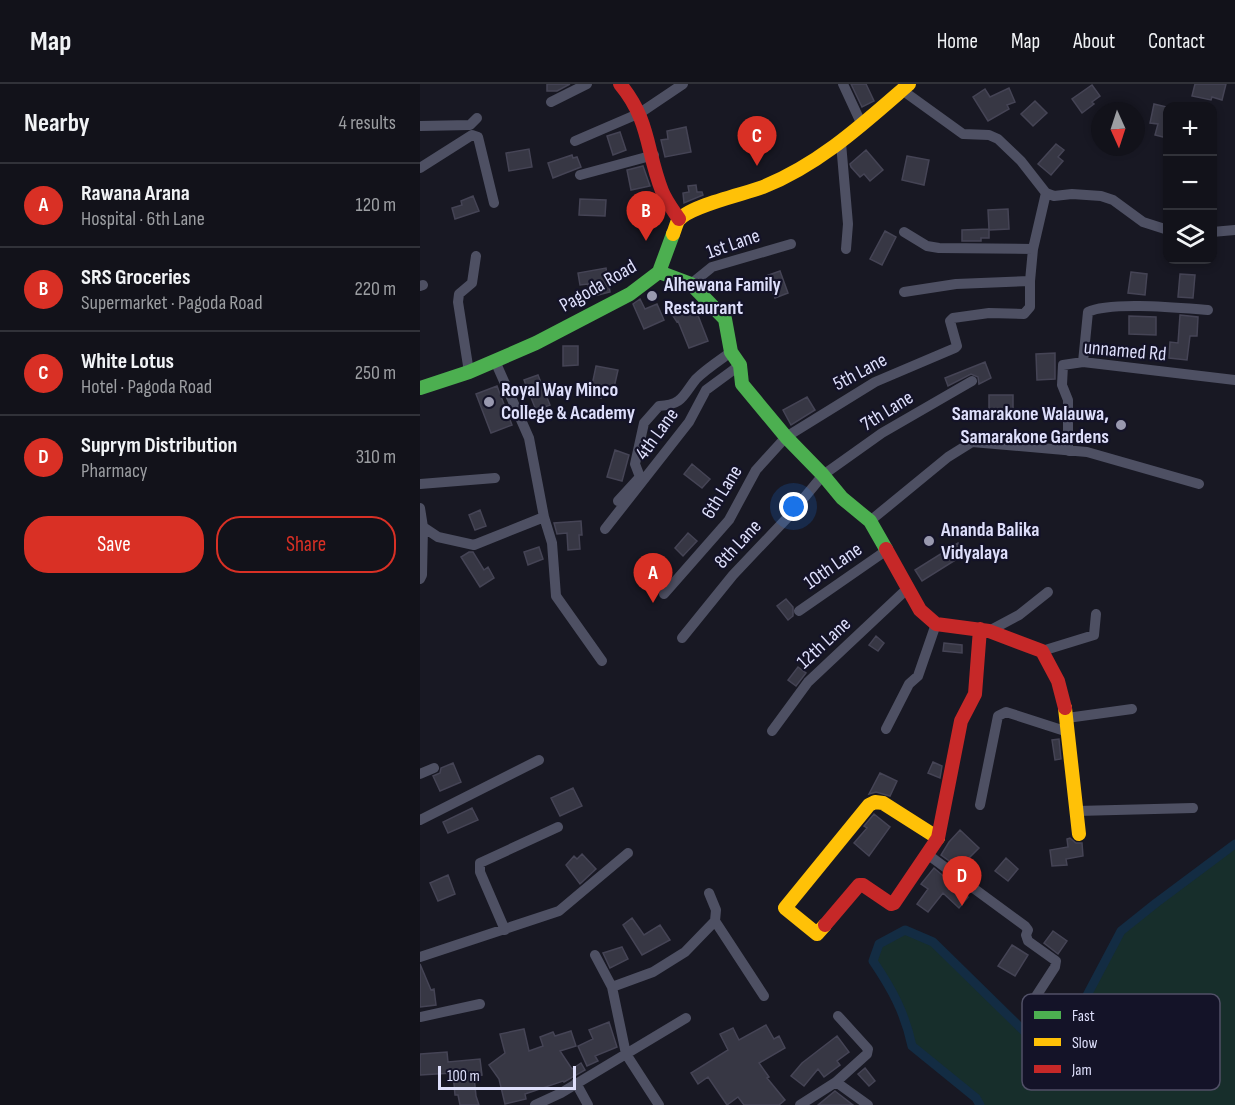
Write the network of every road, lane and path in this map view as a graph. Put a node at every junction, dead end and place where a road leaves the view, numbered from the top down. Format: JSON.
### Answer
{"nodes":[{"id":1,"x":586,"y":84,"type":"edge"},
{"id":2,"x":620,"y":84,"type":"edge"},
{"id":3,"x":683,"y":84,"type":"edge"},
{"id":4,"x":843,"y":84,"type":"edge"},
{"id":5,"x":905,"y":87,"type":"edge"},
{"id":6,"x":551,"y":102,"type":"dead end"},
{"id":7,"x":640,"y":113,"type":"junction"},
{"id":8,"x":477,"y":118,"type":"dead end"},
{"id":9,"x":862,"y":125,"type":"junction"},
{"id":10,"x":420,"y":126,"type":"edge"},
{"id":11,"x":575,"y":141,"type":"dead end"},
{"id":12,"x":841,"y":143,"type":"junction"},
{"id":13,"x":654,"y":155,"type":"junction"},
{"id":14,"x":420,"y":168,"type":"edge"},
{"id":15,"x":579,"y":175,"type":"dead end"},
{"id":16,"x":1046,"y":193,"type":"junction"},
{"id":17,"x":494,"y":203,"type":"dead end"},
{"id":18,"x":679,"y":219,"type":"junction"},
{"id":19,"x":1163,"y":229,"type":"edge"},
{"id":20,"x":1235,"y":230,"type":"edge"},
{"id":21,"x":904,"y":232,"type":"dead end"},
{"id":22,"x":1217,"y":232,"type":"edge"},
{"id":23,"x":791,"y":244,"type":"dead end"},
{"id":24,"x":846,"y":249,"type":"dead end"},
{"id":25,"x":1033,"y":249,"type":"junction"},
{"id":26,"x":476,"y":256,"type":"dead end"},
{"id":27,"x":659,"y":272,"type":"junction"},
{"id":28,"x":1030,"y":281,"type":"junction"},
{"id":29,"x":691,"y":284,"type":"junction"},
{"id":30,"x":904,"y":292,"type":"dead end"},
{"id":31,"x":1208,"y":310,"type":"dead end"},
{"id":32,"x":731,"y":352,"type":"junction"},
{"id":33,"x":495,"y":361,"type":"junction"},
{"id":34,"x":1083,"y":363,"type":"junction"},
{"id":35,"x":740,"y":365,"type":"junction"},
{"id":36,"x":469,"y":372,"type":"junction"},
{"id":37,"x":1235,"y":380,"type":"edge"},
{"id":38,"x":972,"y":381,"type":"dead end"},
{"id":39,"x":420,"y":388,"type":"edge"},
{"id":40,"x":786,"y":437,"type":"junction"},
{"id":41,"x":1068,"y":450,"type":"junction"},
{"id":42,"x":823,"y":475,"type":"junction"},
{"id":43,"x":495,"y":478,"type":"dead end"},
{"id":44,"x":420,"y":484,"type":"edge"},
{"id":45,"x":1199,"y":484,"type":"dead end"},
{"id":46,"x":618,"y":501,"type":"dead end"},
{"id":47,"x":420,"y":508,"type":"edge"},
{"id":48,"x":544,"y":517,"type":"junction"},
{"id":49,"x":870,"y":521,"type":"junction"},
{"id":50,"x":423,"y":526,"type":"junction"},
{"id":51,"x":605,"y":529,"type":"dead end"},
{"id":52,"x":887,"y":550,"type":"junction"},
{"id":53,"x":420,"y":579,"type":"edge"},
{"id":54,"x":908,"y":588,"type":"junction"},
{"id":55,"x":1048,"y":592,"type":"dead end"},
{"id":56,"x":664,"y":594,"type":"dead end"},
{"id":57,"x":799,"y":611,"type":"dead end"},
{"id":58,"x":1096,"y":614,"type":"dead end"},
{"id":59,"x":936,"y":624,"type":"junction"},
{"id":60,"x":984,"y":630,"type":"junction"},
{"id":61,"x":682,"y":638,"type":"dead end"},
{"id":62,"x":1042,"y":651,"type":"junction"},
{"id":63,"x":602,"y":660,"type":"dead end"},
{"id":64,"x":1132,"y":709,"type":"dead end"},
{"id":65,"x":1067,"y":725,"type":"junction"},
{"id":66,"x":886,"y":729,"type":"dead end"},
{"id":67,"x":772,"y":731,"type":"dead end"},
{"id":68,"x":539,"y":760,"type":"dead end"},
{"id":69,"x":434,"y":768,"type":"dead end"},
{"id":70,"x":420,"y":774,"type":"edge"},
{"id":71,"x":980,"y":805,"type":"dead end"},
{"id":72,"x":1193,"y":807,"type":"dead end"},
{"id":73,"x":1077,"y":811,"type":"junction"},
{"id":74,"x":420,"y":820,"type":"edge"},
{"id":75,"x":558,"y":827,"type":"dead end"},
{"id":76,"x":1079,"y":834,"type":"dead end"},
{"id":77,"x":938,"y":838,"type":"junction"},
{"id":78,"x":628,"y":853,"type":"dead end"},
{"id":79,"x":927,"y":854,"type":"junction"},
{"id":80,"x":709,"y":893,"type":"dead end"},
{"id":81,"x":715,"y":921,"type":"junction"},
{"id":82,"x":505,"y":930,"type":"junction"},
{"id":83,"x":595,"y":955,"type":"dead end"},
{"id":84,"x":420,"y":957,"type":"edge"},
{"id":85,"x":612,"y":987,"type":"junction"},
{"id":86,"x":1037,"y":994,"type":"edge"},
{"id":87,"x":764,"y":996,"type":"dead end"},
{"id":88,"x":480,"y":1004,"type":"dead end"},
{"id":89,"x":838,"y":1016,"type":"dead end"},
{"id":90,"x":420,"y":1017,"type":"edge"},
{"id":91,"x":686,"y":1018,"type":"dead end"},
{"id":92,"x":626,"y":1054,"type":"junction"},
{"id":93,"x":836,"y":1082,"type":"junction"},
{"id":94,"x":576,"y":1083,"type":"junction"},
{"id":95,"x":535,"y":1105,"type":"edge"},
{"id":96,"x":588,"y":1105,"type":"edge"},
{"id":97,"x":659,"y":1105,"type":"edge"},
{"id":98,"x":801,"y":1105,"type":"edge"},
{"id":99,"x":868,"y":1105,"type":"edge"}],
"edges":[{"from":1,"to":6,"type":"street"},
{"from":2,"to":7,"type":"street"},
{"from":3,"to":7,"type":"street"},
{"from":4,"to":9,"type":"street"},
{"from":5,"to":9,"type":"street"},
{"from":5,"to":16,"type":"street"},
{"from":7,"to":11,"type":"street"},
{"from":7,"to":13,"type":"street"},
{"from":8,"to":10,"type":"street"},
{"from":9,"to":12,"type":"street"},
{"from":12,"to":18,"type":"street"},
{"from":12,"to":24,"type":"street"},
{"from":13,"to":15,"type":"street"},
{"from":13,"to":18,"type":"street"},
{"from":14,"to":17,"type":"street"},
{"from":16,"to":19,"type":"street"},
{"from":16,"to":25,"type":"street"},
{"from":18,"to":27,"type":"street","name":"Pagoda Road"},
{"from":20,"to":22,"type":"street"},
{"from":21,"to":25,"type":"street"},
{"from":23,"to":29,"type":"street","name":"1st Lane"},
{"from":25,"to":28,"type":"street"},
{"from":26,"to":36,"type":"street"},
{"from":27,"to":29,"type":"street"},
{"from":27,"to":33,"type":"street","name":"Pagoda Road"},
{"from":28,"to":30,"type":"street"},
{"from":28,"to":40,"type":"street","name":"5th Lane"},
{"from":29,"to":32,"type":"street"},
{"from":31,"to":34,"type":"street"},
{"from":32,"to":35,"type":"street"},
{"from":32,"to":46,"type":"street"},
{"from":33,"to":36,"type":"street","name":"Pagoda Road"},
{"from":33,"to":48,"type":"street"},
{"from":34,"to":37,"type":"street","name":"unnamed Rd"},
{"from":34,"to":41,"type":"street","name":"unnamed Rd"},
{"from":35,"to":40,"type":"street"},
{"from":35,"to":51,"type":"street","name":"4th Lane"},
{"from":36,"to":39,"type":"street","name":"Pagoda Road"},
{"from":38,"to":42,"type":"street","name":"7th Lane"},
{"from":40,"to":42,"type":"street"},
{"from":40,"to":56,"type":"street","name":"6th Lane"},
{"from":41,"to":45,"type":"street"},
{"from":41,"to":49,"type":"street"},
{"from":42,"to":49,"type":"street"},
{"from":42,"to":61,"type":"street","name":"8th Lane"},
{"from":43,"to":44,"type":"street"},
{"from":47,"to":50,"type":"street"},
{"from":48,"to":50,"type":"street"},
{"from":48,"to":63,"type":"street"},
{"from":49,"to":52,"type":"street"},
{"from":50,"to":53,"type":"street"},
{"from":52,"to":54,"type":"street"},
{"from":52,"to":57,"type":"street","name":"10th Lane"},
{"from":54,"to":59,"type":"street"},
{"from":54,"to":67,"type":"street","name":"12th Lane"},
{"from":55,"to":60,"type":"street"},
{"from":58,"to":62,"type":"street"},
{"from":59,"to":60,"type":"street"},
{"from":59,"to":66,"type":"street"},
{"from":60,"to":62,"type":"street"},
{"from":60,"to":77,"type":"street"},
{"from":62,"to":65,"type":"street"},
{"from":64,"to":65,"type":"street"},
{"from":65,"to":71,"type":"street"},
{"from":65,"to":73,"type":"street"},
{"from":68,"to":74,"type":"street"},
{"from":69,"to":70,"type":"street"},
{"from":72,"to":73,"type":"street"},
{"from":73,"to":76,"type":"street"},
{"from":75,"to":82,"type":"street"},
{"from":77,"to":79,"type":"street"},
{"from":77,"to":79,"type":"street"},
{"from":78,"to":82,"type":"street"},
{"from":79,"to":86,"type":"street"},
{"from":80,"to":81,"type":"street"},
{"from":81,"to":85,"type":"street"},
{"from":81,"to":87,"type":"street"},
{"from":82,"to":84,"type":"street"},
{"from":83,"to":85,"type":"street"},
{"from":85,"to":92,"type":"street"},
{"from":88,"to":90,"type":"street"},
{"from":89,"to":93,"type":"street"},
{"from":91,"to":92,"type":"street"},
{"from":92,"to":94,"type":"street"},
{"from":92,"to":97,"type":"street"},
{"from":93,"to":98,"type":"street"},
{"from":93,"to":99,"type":"street"},
{"from":94,"to":95,"type":"street"},
{"from":94,"to":96,"type":"street"}]}
